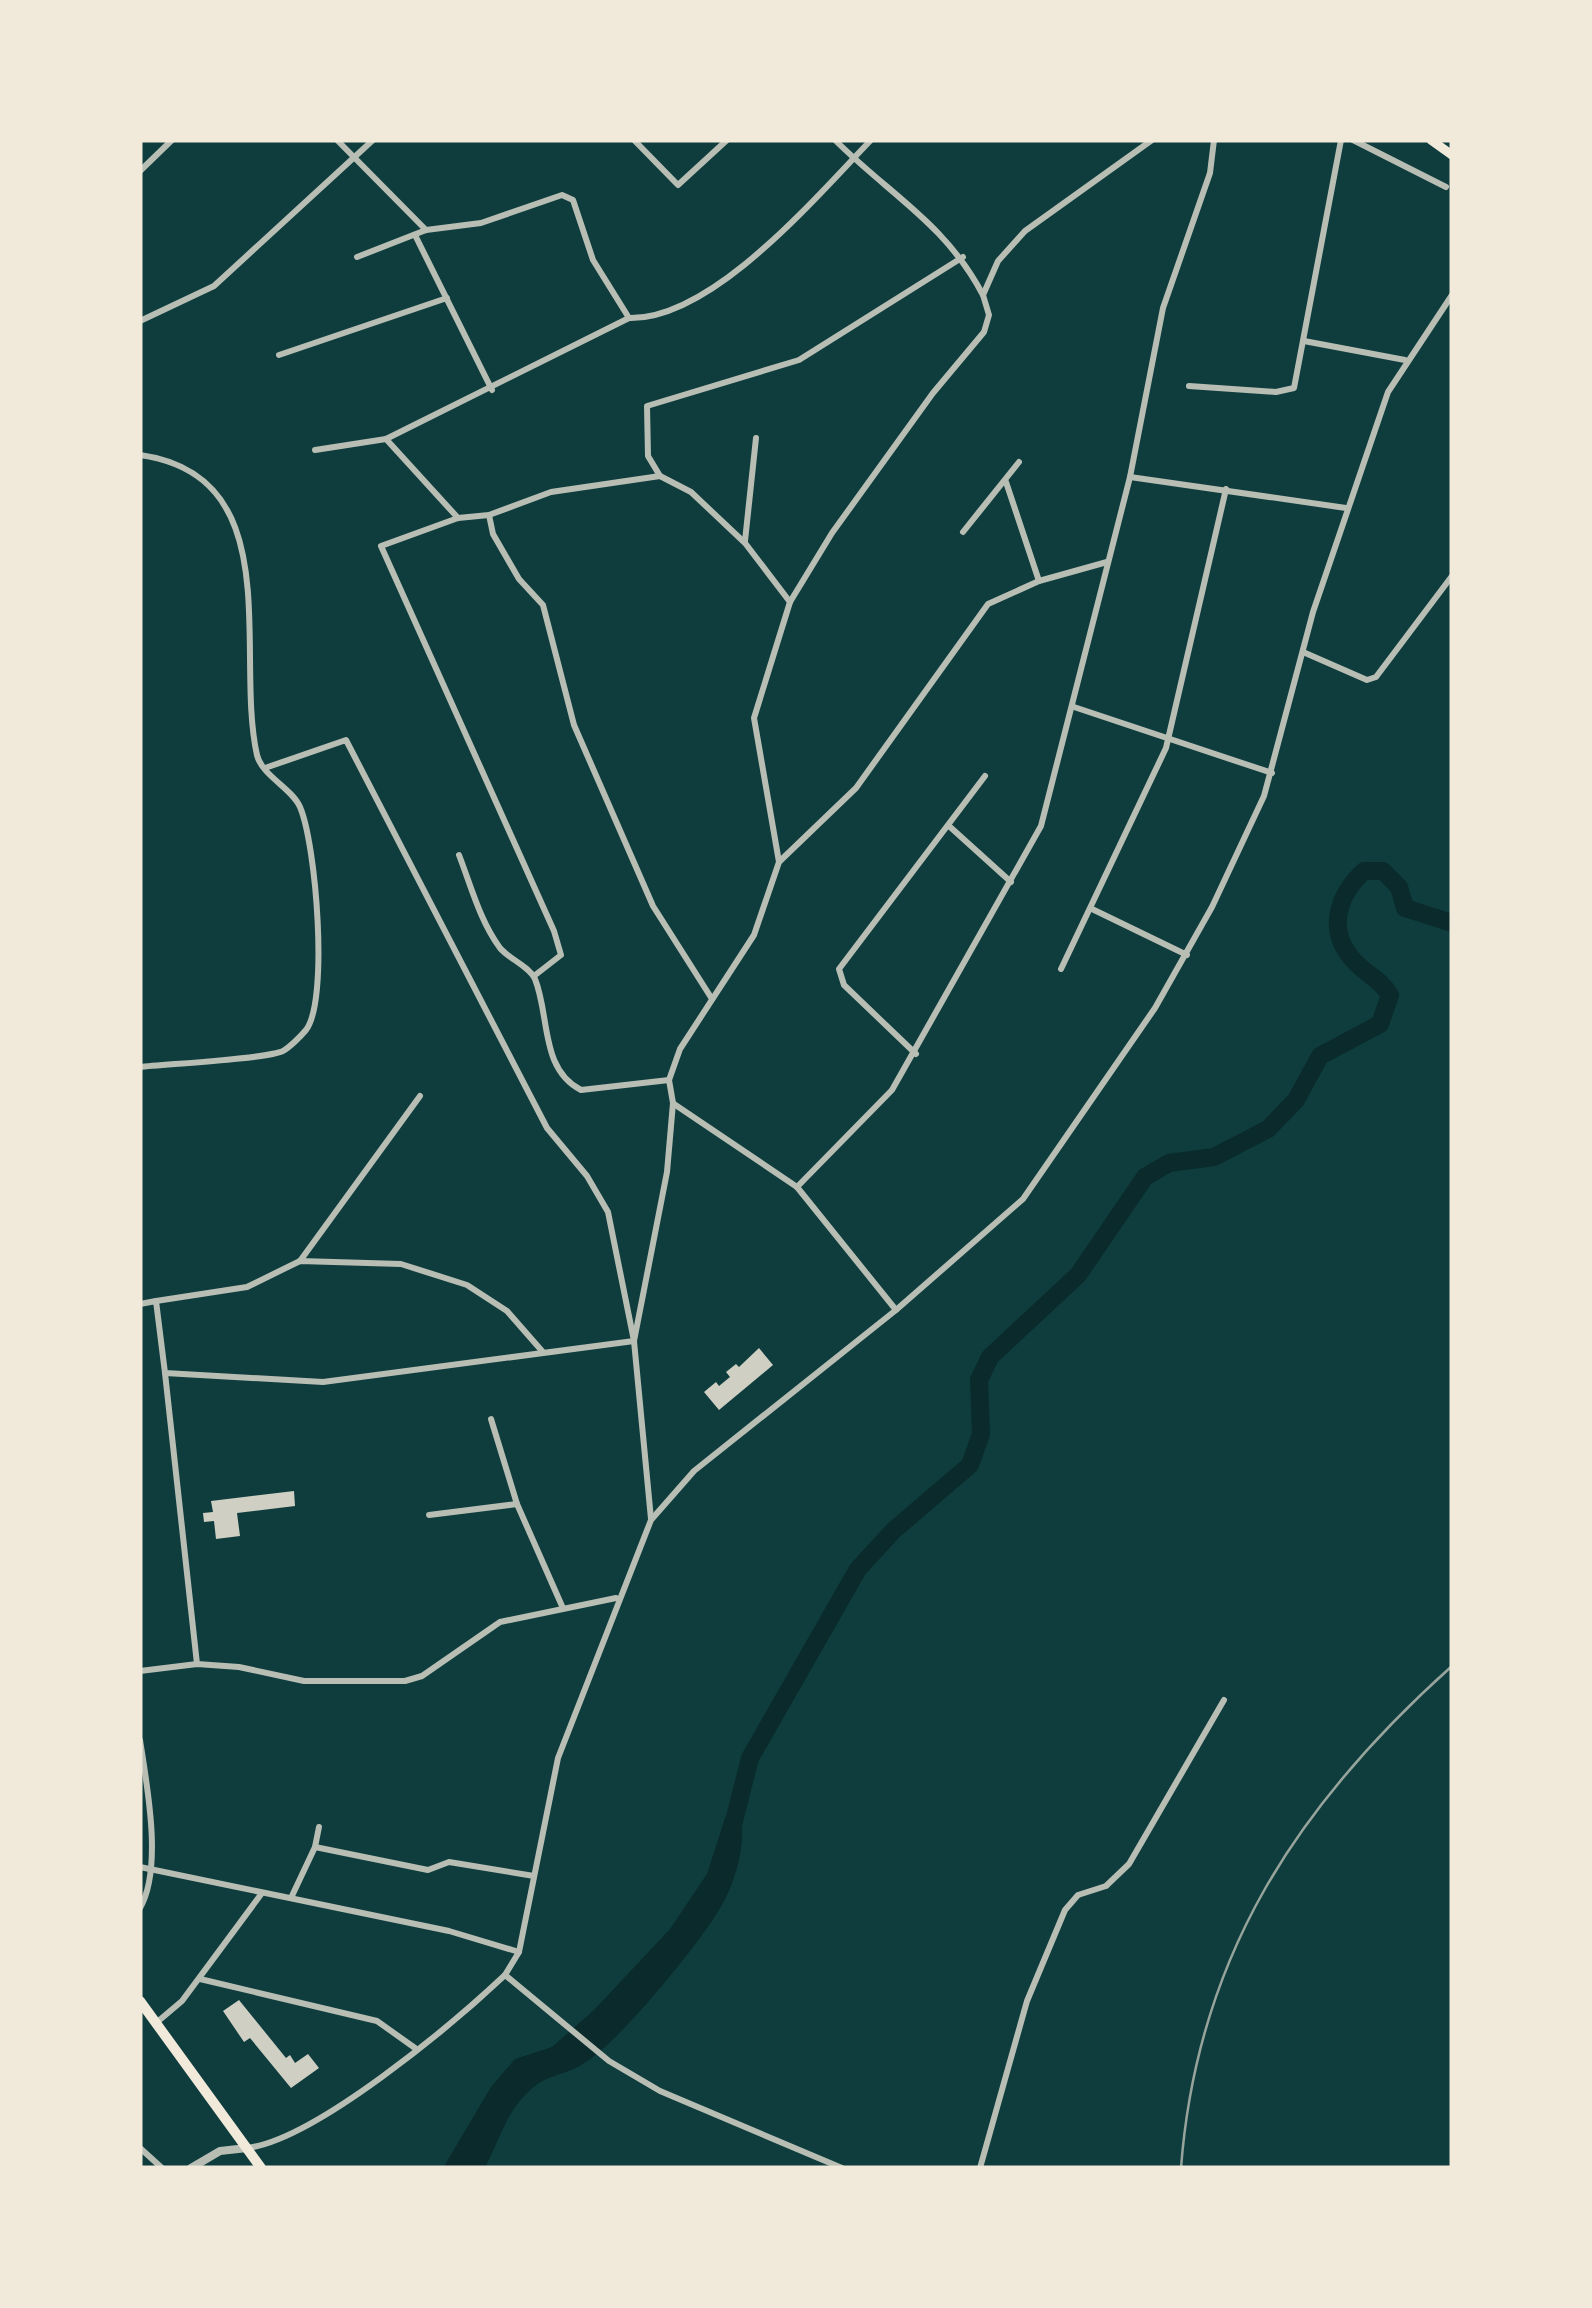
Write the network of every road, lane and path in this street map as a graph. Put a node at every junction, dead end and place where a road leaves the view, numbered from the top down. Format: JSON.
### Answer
{"nodes":[{"id":1,"x":172,"y":140,"type":"edge"},
{"id":2,"x":337,"y":140,"type":"edge"},
{"id":3,"x":373,"y":140,"type":"edge"},
{"id":4,"x":634,"y":140,"type":"edge"},
{"id":5,"x":727,"y":140,"type":"edge"},
{"id":6,"x":835,"y":140,"type":"edge"},
{"id":7,"x":871,"y":140,"type":"edge"},
{"id":8,"x":1152,"y":140,"type":"edge"},
{"id":9,"x":1214,"y":140,"type":"edge"},
{"id":10,"x":1341,"y":140,"type":"edge"},
{"id":11,"x":1353,"y":140,"type":"edge"},
{"id":12,"x":1433,"y":141,"type":"edge"},
{"id":13,"x":1452,"y":151,"type":"edge"},
{"id":14,"x":355,"y":158,"type":"junction"},
{"id":15,"x":853,"y":158,"type":"junction"},
{"id":16,"x":140,"y":171,"type":"edge"},
{"id":17,"x":1446,"y":187,"type":"dead end"},
{"id":18,"x":426,"y":230,"type":"junction"},
{"id":19,"x":415,"y":235,"type":"junction"},
{"id":20,"x":357,"y":257,"type":"dead end"},
{"id":21,"x":963,"y":257,"type":"junction"},
{"id":22,"x":982,"y":295,"type":"junction"},
{"id":23,"x":1452,"y":295,"type":"edge"},
{"id":24,"x":447,"y":298,"type":"junction"},
{"id":25,"x":628,"y":318,"type":"junction"},
{"id":26,"x":140,"y":321,"type":"edge"},
{"id":27,"x":1304,"y":341,"type":"junction"},
{"id":28,"x":279,"y":355,"type":"dead end"},
{"id":29,"x":1406,"y":360,"type":"junction"},
{"id":30,"x":1189,"y":386,"type":"dead end"},
{"id":31,"x":492,"y":390,"type":"junction"},
{"id":32,"x":756,"y":438,"type":"dead end"},
{"id":33,"x":386,"y":439,"type":"junction"},
{"id":34,"x":315,"y":450,"type":"dead end"},
{"id":35,"x":140,"y":455,"type":"edge"},
{"id":36,"x":1018,"y":462,"type":"dead end"},
{"id":37,"x":660,"y":476,"type":"junction"},
{"id":38,"x":1130,"y":477,"type":"junction"},
{"id":39,"x":1006,"y":482,"type":"junction"},
{"id":40,"x":1226,"y":489,"type":"junction"},
{"id":41,"x":1346,"y":508,"type":"junction"},
{"id":42,"x":489,"y":515,"type":"junction"},
{"id":43,"x":458,"y":518,"type":"junction"},
{"id":44,"x":963,"y":532,"type":"dead end"},
{"id":45,"x":745,"y":542,"type":"junction"},
{"id":46,"x":1107,"y":562,"type":"junction"},
{"id":47,"x":1452,"y":576,"type":"edge"},
{"id":48,"x":1039,"y":581,"type":"junction"},
{"id":49,"x":790,"y":602,"type":"junction"},
{"id":50,"x":1303,"y":652,"type":"junction"},
{"id":51,"x":1074,"y":707,"type":"junction"},
{"id":52,"x":1170,"y":736,"type":"junction"},
{"id":53,"x":265,"y":768,"type":"junction"},
{"id":54,"x":1272,"y":773,"type":"junction"},
{"id":55,"x":985,"y":776,"type":"dead end"},
{"id":56,"x":949,"y":826,"type":"junction"},
{"id":57,"x":459,"y":855,"type":"dead end"},
{"id":58,"x":780,"y":862,"type":"junction"},
{"id":59,"x":1012,"y":882,"type":"junction"},
{"id":60,"x":1092,"y":909,"type":"junction"},
{"id":61,"x":1187,"y":955,"type":"junction"},
{"id":62,"x":1061,"y":969,"type":"dead end"},
{"id":63,"x":534,"y":976,"type":"junction"},
{"id":64,"x":712,"y":998,"type":"junction"},
{"id":65,"x":916,"y":1054,"type":"junction"},
{"id":66,"x":140,"y":1066,"type":"edge"},
{"id":67,"x":669,"y":1080,"type":"junction"},
{"id":68,"x":420,"y":1096,"type":"dead end"},
{"id":69,"x":673,"y":1103,"type":"junction"},
{"id":70,"x":797,"y":1187,"type":"junction"},
{"id":71,"x":300,"y":1261,"type":"junction"},
{"id":72,"x":156,"y":1301,"type":"junction"},
{"id":73,"x":140,"y":1304,"type":"edge"},
{"id":74,"x":896,"y":1310,"type":"junction"},
{"id":75,"x":634,"y":1342,"type":"junction"},
{"id":76,"x":542,"y":1352,"type":"junction"},
{"id":77,"x":166,"y":1373,"type":"junction"},
{"id":78,"x":491,"y":1419,"type":"dead end"},
{"id":79,"x":517,"y":1504,"type":"junction"},
{"id":80,"x":429,"y":1515,"type":"dead end"},
{"id":81,"x":651,"y":1520,"type":"junction"},
{"id":82,"x":617,"y":1598,"type":"junction"},
{"id":83,"x":562,"y":1606,"type":"junction"},
{"id":84,"x":197,"y":1664,"type":"junction"},
{"id":85,"x":140,"y":1671,"type":"edge"},
{"id":86,"x":1224,"y":1700,"type":"dead end"},
{"id":87,"x":140,"y":1740,"type":"edge"},
{"id":88,"x":319,"y":1827,"type":"dead end"},
{"id":89,"x":315,"y":1847,"type":"junction"},
{"id":90,"x":140,"y":1867,"type":"edge"},
{"id":91,"x":150,"y":1871,"type":"junction"},
{"id":92,"x":534,"y":1876,"type":"junction"},
{"id":93,"x":262,"y":1892,"type":"junction"},
{"id":94,"x":290,"y":1898,"type":"junction"},
{"id":95,"x":140,"y":1908,"type":"edge"},
{"id":96,"x":519,"y":1952,"type":"junction"},
{"id":97,"x":505,"y":1975,"type":"junction"},
{"id":98,"x":200,"y":1978,"type":"junction"},
{"id":99,"x":142,"y":2009,"type":"edge"},
{"id":100,"x":155,"y":2024,"type":"junction"},
{"id":101,"x":415,"y":2048,"type":"junction"},
{"id":102,"x":140,"y":2148,"type":"edge"},
{"id":103,"x":247,"y":2148,"type":"junction"},
{"id":104,"x":162,"y":2168,"type":"edge"},
{"id":105,"x":191,"y":2168,"type":"edge"},
{"id":106,"x":261,"y":2168,"type":"edge"},
{"id":107,"x":842,"y":2168,"type":"edge"},
{"id":108,"x":980,"y":2168,"type":"edge"}],
"edges":[{"from":1,"to":16,"type":"street"},
{"from":2,"to":14,"type":"street"},
{"from":3,"to":14,"type":"street"},
{"from":4,"to":5,"type":"street"},
{"from":6,"to":15,"type":"street"},
{"from":7,"to":15,"type":"street"},
{"from":8,"to":22,"type":"street"},
{"from":9,"to":38,"type":"street"},
{"from":10,"to":27,"type":"street"},
{"from":11,"to":17,"type":"street"},
{"from":12,"to":13,"type":"main road"},
{"from":14,"to":18,"type":"street"},
{"from":14,"to":26,"type":"street"},
{"from":15,"to":21,"type":"street"},
{"from":15,"to":25,"type":"street"},
{"from":18,"to":19,"type":"street"},
{"from":18,"to":25,"type":"street"},
{"from":19,"to":20,"type":"street"},
{"from":19,"to":24,"type":"street"},
{"from":21,"to":22,"type":"street"},
{"from":21,"to":37,"type":"street"},
{"from":22,"to":49,"type":"street"},
{"from":23,"to":29,"type":"street"},
{"from":24,"to":28,"type":"street"},
{"from":24,"to":31,"type":"street"},
{"from":25,"to":31,"type":"street"},
{"from":27,"to":29,"type":"street"},
{"from":27,"to":30,"type":"street"},
{"from":29,"to":41,"type":"street"},
{"from":31,"to":33,"type":"street"},
{"from":32,"to":45,"type":"street"},
{"from":33,"to":34,"type":"street"},
{"from":33,"to":43,"type":"street"},
{"from":35,"to":53,"type":"street"},
{"from":36,"to":39,"type":"street"},
{"from":37,"to":42,"type":"street"},
{"from":37,"to":45,"type":"street"},
{"from":38,"to":40,"type":"street"},
{"from":38,"to":46,"type":"street"},
{"from":39,"to":44,"type":"street"},
{"from":39,"to":48,"type":"street"},
{"from":40,"to":41,"type":"street"},
{"from":40,"to":52,"type":"street"},
{"from":41,"to":50,"type":"street"},
{"from":42,"to":43,"type":"street"},
{"from":42,"to":64,"type":"street"},
{"from":43,"to":63,"type":"street"},
{"from":45,"to":49,"type":"street"},
{"from":46,"to":48,"type":"street"},
{"from":46,"to":51,"type":"street"},
{"from":47,"to":50,"type":"street"},
{"from":48,"to":58,"type":"street"},
{"from":49,"to":58,"type":"street"},
{"from":50,"to":54,"type":"street"},
{"from":51,"to":52,"type":"street"},
{"from":51,"to":59,"type":"street"},
{"from":52,"to":54,"type":"street"},
{"from":52,"to":60,"type":"street"},
{"from":53,"to":66,"type":"street"},
{"from":53,"to":75,"type":"street"},
{"from":54,"to":61,"type":"street"},
{"from":55,"to":56,"type":"street"},
{"from":56,"to":59,"type":"street"},
{"from":56,"to":65,"type":"street"},
{"from":57,"to":63,"type":"street"},
{"from":58,"to":64,"type":"street"},
{"from":59,"to":65,"type":"street"},
{"from":60,"to":61,"type":"street"},
{"from":60,"to":62,"type":"street"},
{"from":61,"to":74,"type":"street"},
{"from":63,"to":67,"type":"street"},
{"from":64,"to":67,"type":"street"},
{"from":65,"to":70,"type":"street"},
{"from":67,"to":69,"type":"street"},
{"from":68,"to":71,"type":"street"},
{"from":69,"to":70,"type":"street"},
{"from":69,"to":75,"type":"street"},
{"from":70,"to":74,"type":"street"},
{"from":71,"to":72,"type":"street"},
{"from":71,"to":76,"type":"street"},
{"from":72,"to":73,"type":"street"},
{"from":72,"to":77,"type":"street"},
{"from":74,"to":81,"type":"street"},
{"from":75,"to":76,"type":"street"},
{"from":75,"to":81,"type":"street"},
{"from":76,"to":77,"type":"street"},
{"from":77,"to":84,"type":"street"},
{"from":78,"to":79,"type":"street"},
{"from":79,"to":80,"type":"street"},
{"from":79,"to":83,"type":"street"},
{"from":81,"to":82,"type":"street"},
{"from":82,"to":83,"type":"street"},
{"from":82,"to":92,"type":"street"},
{"from":83,"to":84,"type":"street"},
{"from":84,"to":85,"type":"street"},
{"from":86,"to":108,"type":"street"},
{"from":87,"to":91,"type":"street"},
{"from":88,"to":89,"type":"street"},
{"from":89,"to":92,"type":"street"},
{"from":89,"to":94,"type":"street"},
{"from":90,"to":91,"type":"street"},
{"from":91,"to":93,"type":"street"},
{"from":91,"to":95,"type":"street"},
{"from":92,"to":96,"type":"street"},
{"from":93,"to":94,"type":"street"},
{"from":93,"to":98,"type":"street"},
{"from":94,"to":96,"type":"street"},
{"from":96,"to":97,"type":"street"},
{"from":97,"to":101,"type":"street"},
{"from":97,"to":107,"type":"street"},
{"from":98,"to":100,"type":"street"},
{"from":98,"to":101,"type":"street"},
{"from":99,"to":100,"type":"highway"},
{"from":100,"to":103,"type":"highway"},
{"from":101,"to":103,"type":"street"},
{"from":102,"to":104,"type":"street"},
{"from":103,"to":105,"type":"street"},
{"from":103,"to":106,"type":"highway"}]}
